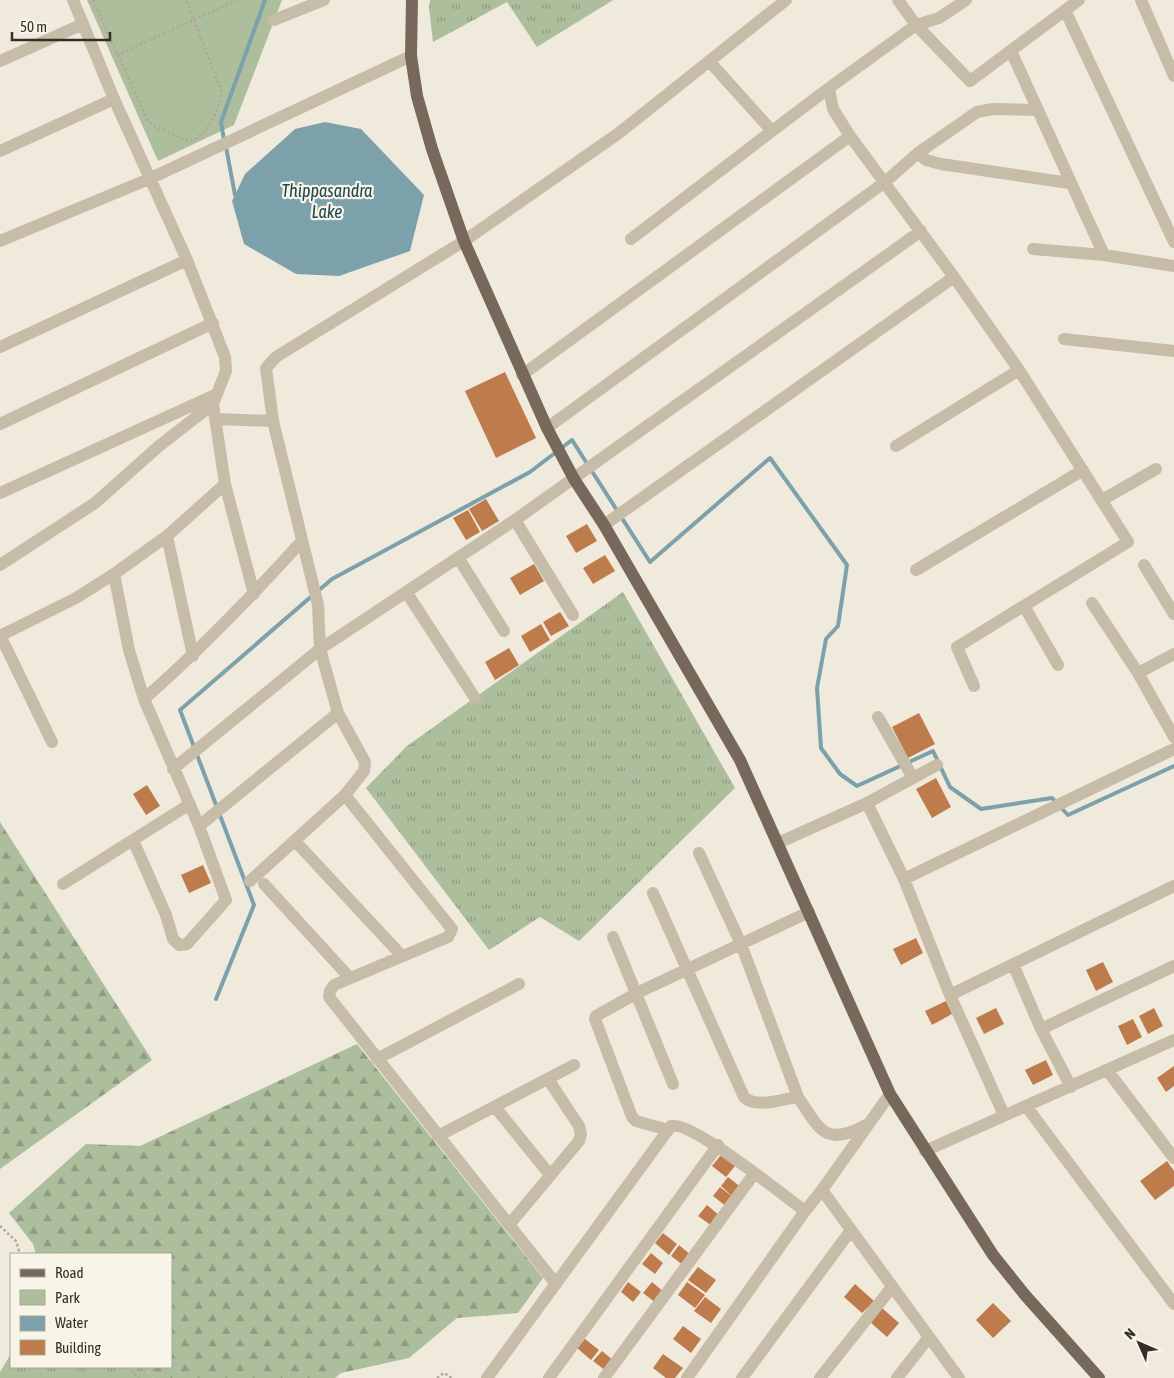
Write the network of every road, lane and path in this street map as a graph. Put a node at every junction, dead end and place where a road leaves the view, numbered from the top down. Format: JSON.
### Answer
{"nodes":[{"id":1,"x":73,"y":0,"type":"edge"},
{"id":2,"x":93,"y":0,"type":"edge"},
{"id":3,"x":186,"y":0,"type":"edge"},
{"id":4,"x":237,"y":0,"type":"edge"},
{"id":5,"x":324,"y":0,"type":"edge"},
{"id":6,"x":412,"y":0,"type":"edge"},
{"id":7,"x":786,"y":0,"type":"edge"},
{"id":8,"x":898,"y":0,"type":"edge"},
{"id":9,"x":966,"y":0,"type":"edge"},
{"id":10,"x":1079,"y":0,"type":"edge"},
{"id":11,"x":1141,"y":0,"type":"edge"},
{"id":12,"x":1065,"y":10,"type":"junction"},
{"id":13,"x":194,"y":20,"type":"junction"},
{"id":14,"x":274,"y":20,"type":"dead end"},
{"id":15,"x":83,"y":24,"type":"junction"},
{"id":16,"x":916,"y":25,"type":"junction"},
{"id":17,"x":1011,"y":51,"type":"junction"},
{"id":18,"x":117,"y":56,"type":"junction"},
{"id":19,"x":411,"y":56,"type":"junction"},
{"id":20,"x":0,"y":61,"type":"edge"},
{"id":21,"x":709,"y":61,"type":"junction"},
{"id":22,"x":1174,"y":76,"type":"edge"},
{"id":23,"x":829,"y":88,"type":"junction"},
{"id":24,"x":114,"y":99,"type":"junction"},
{"id":25,"x":1037,"y":110,"type":"junction"},
{"id":26,"x":772,"y":131,"type":"junction"},
{"id":27,"x":850,"y":136,"type":"junction"},
{"id":28,"x":0,"y":151,"type":"edge"},
{"id":29,"x":918,"y":154,"type":"junction"},
{"id":30,"x":150,"y":179,"type":"junction"},
{"id":31,"x":885,"y":182,"type":"junction"},
{"id":32,"x":1069,"y":184,"type":"junction"},
{"id":33,"x":921,"y":231,"type":"junction"},
{"id":34,"x":631,"y":238,"type":"dead end"},
{"id":35,"x":0,"y":241,"type":"edge"},
{"id":36,"x":464,"y":241,"type":"junction"},
{"id":37,"x":1174,"y":242,"type":"edge"},
{"id":38,"x":1033,"y":249,"type":"dead end"},
{"id":39,"x":1104,"y":255,"type":"junction"},
{"id":40,"x":187,"y":260,"type":"junction"},
{"id":41,"x":1174,"y":266,"type":"edge"},
{"id":42,"x":954,"y":277,"type":"junction"},
{"id":43,"x":213,"y":323,"type":"junction"},
{"id":44,"x":1064,"y":339,"type":"dead end"},
{"id":45,"x":0,"y":347,"type":"edge"},
{"id":46,"x":1174,"y":351,"type":"edge"},
{"id":47,"x":1019,"y":370,"type":"junction"},
{"id":48,"x":522,"y":375,"type":"junction"},
{"id":49,"x":214,"y":399,"type":"junction"},
{"id":50,"x":215,"y":419,"type":"junction"},
{"id":51,"x":274,"y":421,"type":"junction"},
{"id":52,"x":0,"y":424,"type":"edge"},
{"id":53,"x":550,"y":433,"type":"junction"},
{"id":54,"x":896,"y":446,"type":"dead end"},
{"id":55,"x":1156,"y":469,"type":"dead end"},
{"id":56,"x":1083,"y":470,"type":"junction"},
{"id":57,"x":574,"y":479,"type":"junction"},
{"id":58,"x":225,"y":484,"type":"junction"},
{"id":59,"x":0,"y":493,"type":"edge"},
{"id":60,"x":1102,"y":500,"type":"junction"},
{"id":61,"x":516,"y":520,"type":"junction"},
{"id":62,"x":604,"y":525,"type":"junction"},
{"id":63,"x":168,"y":536,"type":"junction"},
{"id":64,"x":301,"y":542,"type":"junction"},
{"id":65,"x":459,"y":558,"type":"junction"},
{"id":66,"x":1144,"y":565,"type":"dead end"},
{"id":67,"x":0,"y":566,"type":"edge"},
{"id":68,"x":916,"y":570,"type":"dead end"},
{"id":69,"x":114,"y":574,"type":"junction"},
{"id":70,"x":407,"y":593,"type":"junction"},
{"id":71,"x":254,"y":594,"type":"junction"},
{"id":72,"x":1092,"y":603,"type":"dead end"},
{"id":73,"x":1024,"y":606,"type":"junction"},
{"id":74,"x":1174,"y":614,"type":"edge"},
{"id":75,"x":573,"y":615,"type":"dead end"},
{"id":76,"x":504,"y":631,"type":"dead end"},
{"id":77,"x":1,"y":636,"type":"edge"},
{"id":78,"x":320,"y":649,"type":"junction"},
{"id":79,"x":1174,"y":654,"type":"edge"},
{"id":80,"x":193,"y":656,"type":"junction"},
{"id":81,"x":1058,"y":665,"type":"dead end"},
{"id":82,"x":1138,"y":673,"type":"junction"},
{"id":83,"x":974,"y":686,"type":"dead end"},
{"id":84,"x":475,"y":698,"type":"dead end"},
{"id":85,"x":144,"y":699,"type":"junction"},
{"id":86,"x":338,"y":713,"type":"junction"},
{"id":87,"x":878,"y":717,"type":"dead end"},
{"id":88,"x":1174,"y":737,"type":"edge"},
{"id":89,"x":52,"y":742,"type":"dead end"},
{"id":90,"x":1174,"y":749,"type":"edge"},
{"id":91,"x":937,"y":766,"type":"dead end"},
{"id":92,"x":173,"y":768,"type":"junction"},
{"id":93,"x":911,"y":774,"type":"junction"},
{"id":94,"x":345,"y":795,"type":"junction"},
{"id":95,"x":867,"y":803,"type":"junction"},
{"id":96,"x":190,"y":804,"type":"junction"},
{"id":97,"x":199,"y":826,"type":"junction"},
{"id":98,"x":133,"y":840,"type":"junction"},
{"id":99,"x":295,"y":841,"type":"junction"},
{"id":100,"x":778,"y":843,"type":"junction"},
{"id":101,"x":699,"y":852,"type":"dead end"},
{"id":102,"x":904,"y":879,"type":"junction"},
{"id":103,"x":250,"y":881,"type":"dead end"},
{"id":104,"x":63,"y":884,"type":"dead end"},
{"id":105,"x":264,"y":884,"type":"dead end"},
{"id":106,"x":1174,"y":886,"type":"edge"},
{"id":107,"x":653,"y":893,"type":"dead end"},
{"id":108,"x":809,"y":912,"type":"junction"},
{"id":109,"x":613,"y":937,"type":"dead end"},
{"id":110,"x":741,"y":944,"type":"junction"},
{"id":111,"x":402,"y":956,"type":"junction"},
{"id":112,"x":1012,"y":964,"type":"junction"},
{"id":113,"x":1174,"y":966,"type":"edge"},
{"id":114,"x":688,"y":970,"type":"junction"},
{"id":115,"x":350,"y":978,"type":"junction"},
{"id":116,"x":519,"y":984,"type":"dead end"},
{"id":117,"x":637,"y":993,"type":"junction"},
{"id":118,"x":950,"y":995,"type":"junction"},
{"id":119,"x":1041,"y":1029,"type":"junction"},
{"id":120,"x":1172,"y":1044,"type":"edge"},
{"id":121,"x":377,"y":1059,"type":"junction"},
{"id":122,"x":574,"y":1065,"type":"dead end"},
{"id":123,"x":1107,"y":1070,"type":"junction"},
{"id":124,"x":548,"y":1079,"type":"junction"},
{"id":125,"x":673,"y":1084,"type":"dead end"},
{"id":126,"x":1071,"y":1087,"type":"junction"},
{"id":127,"x":890,"y":1094,"type":"junction"},
{"id":128,"x":798,"y":1097,"type":"junction"},
{"id":129,"x":1026,"y":1106,"type":"junction"},
{"id":130,"x":495,"y":1107,"type":"junction"},
{"id":131,"x":1004,"y":1115,"type":"junction"},
{"id":132,"x":866,"y":1125,"type":"junction"},
{"id":133,"x":668,"y":1130,"type":"junction"},
{"id":134,"x":438,"y":1136,"type":"junction"},
{"id":135,"x":718,"y":1145,"type":"junction"},
{"id":136,"x":925,"y":1151,"type":"junction"},
{"id":137,"x":1174,"y":1158,"type":"edge"},
{"id":138,"x":754,"y":1174,"type":"junction"},
{"id":139,"x":550,"y":1176,"type":"junction"},
{"id":140,"x":822,"y":1190,"type":"junction"},
{"id":141,"x":805,"y":1210,"type":"junction"},
{"id":142,"x":509,"y":1225,"type":"junction"},
{"id":143,"x":0,"y":1226,"type":"edge"},
{"id":144,"x":851,"y":1230,"type":"junction"},
{"id":145,"x":20,"y":1253,"type":"edge"},
{"id":146,"x":556,"y":1284,"type":"junction"},
{"id":147,"x":892,"y":1287,"type":"junction"},
{"id":148,"x":1174,"y":1304,"type":"edge"},
{"id":149,"x":929,"y":1337,"type":"junction"},
{"id":150,"x":128,"y":1368,"type":"edge"},
{"id":151,"x":139,"y":1378,"type":"edge"},
{"id":152,"x":436,"y":1378,"type":"edge"},
{"id":153,"x":452,"y":1378,"type":"edge"},
{"id":154,"x":487,"y":1378,"type":"edge"},
{"id":155,"x":549,"y":1378,"type":"edge"},
{"id":156,"x":604,"y":1378,"type":"edge"},
{"id":157,"x":687,"y":1378,"type":"edge"},
{"id":158,"x":742,"y":1378,"type":"edge"},
{"id":159,"x":820,"y":1378,"type":"edge"},
{"id":160,"x":898,"y":1378,"type":"edge"},
{"id":161,"x":959,"y":1378,"type":"edge"},
{"id":162,"x":1099,"y":1378,"type":"edge"}],
"edges":[{"from":1,"to":15,"type":"street"},
{"from":2,"to":18,"type":"path"},
{"from":3,"to":13,"type":"path"},
{"from":4,"to":13,"type":"path"},
{"from":5,"to":14,"type":"street"},
{"from":6,"to":19,"type":"main road"},
{"from":7,"to":21,"type":"street"},
{"from":8,"to":16,"type":"street"},
{"from":9,"to":16,"type":"street"},
{"from":10,"to":12,"type":"street"},
{"from":11,"to":22,"type":"street"},
{"from":12,"to":17,"type":"street"},
{"from":12,"to":37,"type":"street"},
{"from":13,"to":18,"type":"path"},
{"from":13,"to":18,"type":"path"},
{"from":15,"to":20,"type":"street"},
{"from":15,"to":24,"type":"street"},
{"from":16,"to":17,"type":"street"},
{"from":16,"to":23,"type":"street"},
{"from":17,"to":25,"type":"street"},
{"from":19,"to":30,"type":"street"},
{"from":19,"to":36,"type":"main road"},
{"from":21,"to":26,"type":"street"},
{"from":21,"to":36,"type":"street"},
{"from":23,"to":26,"type":"street"},
{"from":23,"to":27,"type":"street"},
{"from":24,"to":28,"type":"street"},
{"from":24,"to":30,"type":"street"},
{"from":25,"to":29,"type":"street"},
{"from":25,"to":32,"type":"street"},
{"from":26,"to":34,"type":"street"},
{"from":27,"to":31,"type":"street"},
{"from":27,"to":48,"type":"street"},
{"from":29,"to":31,"type":"street"},
{"from":29,"to":32,"type":"street"},
{"from":30,"to":35,"type":"street"},
{"from":30,"to":40,"type":"street"},
{"from":31,"to":33,"type":"street"},
{"from":31,"to":53,"type":"street"},
{"from":32,"to":39,"type":"street"},
{"from":33,"to":42,"type":"street"},
{"from":33,"to":57,"type":"street"},
{"from":36,"to":48,"type":"main road"},
{"from":36,"to":51,"type":"street"},
{"from":38,"to":39,"type":"street"},
{"from":39,"to":41,"type":"street"},
{"from":40,"to":43,"type":"street"},
{"from":40,"to":45,"type":"street"},
{"from":42,"to":47,"type":"street"},
{"from":42,"to":62,"type":"street"},
{"from":43,"to":49,"type":"street"},
{"from":43,"to":52,"type":"street"},
{"from":44,"to":46,"type":"street"},
{"from":47,"to":54,"type":"street"},
{"from":47,"to":56,"type":"street"},
{"from":48,"to":53,"type":"main road"},
{"from":49,"to":50,"type":"street"},
{"from":49,"to":59,"type":"street"},
{"from":49,"to":67,"type":"street"},
{"from":50,"to":51,"type":"street"},
{"from":50,"to":58,"type":"street"},
{"from":51,"to":64,"type":"street"},
{"from":53,"to":57,"type":"main road"},
{"from":55,"to":60,"type":"street"},
{"from":56,"to":60,"type":"street"},
{"from":56,"to":68,"type":"street"},
{"from":57,"to":61,"type":"street"},
{"from":57,"to":62,"type":"main road"},
{"from":58,"to":63,"type":"street"},
{"from":58,"to":71,"type":"street"},
{"from":60,"to":73,"type":"street"},
{"from":61,"to":65,"type":"street"},
{"from":61,"to":75,"type":"street"},
{"from":62,"to":100,"type":"main road"},
{"from":63,"to":69,"type":"street"},
{"from":63,"to":80,"type":"street"},
{"from":64,"to":71,"type":"street"},
{"from":64,"to":78,"type":"street"},
{"from":65,"to":70,"type":"street"},
{"from":65,"to":76,"type":"street"},
{"from":66,"to":74,"type":"street"},
{"from":69,"to":77,"type":"street"},
{"from":69,"to":85,"type":"street"},
{"from":70,"to":78,"type":"street"},
{"from":70,"to":84,"type":"street"},
{"from":71,"to":80,"type":"street"},
{"from":72,"to":82,"type":"street"},
{"from":73,"to":81,"type":"street"},
{"from":73,"to":83,"type":"street"},
{"from":77,"to":89,"type":"street"},
{"from":78,"to":86,"type":"street"},
{"from":78,"to":92,"type":"street"},
{"from":79,"to":82,"type":"street"},
{"from":80,"to":85,"type":"street"},
{"from":82,"to":88,"type":"street"},
{"from":85,"to":92,"type":"street"},
{"from":86,"to":94,"type":"street"},
{"from":86,"to":97,"type":"street"},
{"from":87,"to":93,"type":"street"},
{"from":90,"to":102,"type":"street"},
{"from":91,"to":93,"type":"street"},
{"from":92,"to":96,"type":"street"},
{"from":93,"to":95,"type":"street"},
{"from":94,"to":99,"type":"street"},
{"from":94,"to":111,"type":"street"},
{"from":95,"to":100,"type":"street"},
{"from":95,"to":102,"type":"street"},
{"from":96,"to":97,"type":"street"},
{"from":96,"to":98,"type":"street"},
{"from":97,"to":98,"type":"street"},
{"from":98,"to":104,"type":"street"},
{"from":99,"to":103,"type":"street"},
{"from":99,"to":111,"type":"street"},
{"from":100,"to":108,"type":"main road"},
{"from":101,"to":110,"type":"street"},
{"from":102,"to":118,"type":"street"},
{"from":105,"to":115,"type":"street"},
{"from":106,"to":112,"type":"street"},
{"from":107,"to":114,"type":"street"},
{"from":108,"to":110,"type":"street"},
{"from":108,"to":127,"type":"main road"},
{"from":109,"to":117,"type":"street"},
{"from":110,"to":114,"type":"street"},
{"from":110,"to":128,"type":"street"},
{"from":111,"to":115,"type":"street"},
{"from":112,"to":118,"type":"street"},
{"from":112,"to":119,"type":"street"},
{"from":113,"to":119,"type":"street"},
{"from":114,"to":117,"type":"street"},
{"from":114,"to":128,"type":"street"},
{"from":115,"to":121,"type":"street"},
{"from":116,"to":121,"type":"street"},
{"from":117,"to":125,"type":"street"},
{"from":117,"to":133,"type":"street"},
{"from":118,"to":131,"type":"street"},
{"from":119,"to":126,"type":"street"},
{"from":120,"to":123,"type":"street"},
{"from":121,"to":134,"type":"street"},
{"from":122,"to":124,"type":"street"},
{"from":123,"to":126,"type":"street"},
{"from":123,"to":137,"type":"street"},
{"from":124,"to":130,"type":"street"},
{"from":124,"to":139,"type":"street"},
{"from":126,"to":129,"type":"street"},
{"from":127,"to":132,"type":"street"},
{"from":127,"to":136,"type":"main road"},
{"from":128,"to":132,"type":"street"},
{"from":129,"to":131,"type":"street"},
{"from":129,"to":148,"type":"street"},
{"from":130,"to":134,"type":"street"},
{"from":130,"to":139,"type":"street"},
{"from":131,"to":136,"type":"street"},
{"from":132,"to":140,"type":"street"},
{"from":133,"to":135,"type":"street"},
{"from":133,"to":146,"type":"street"},
{"from":134,"to":142,"type":"street"},
{"from":135,"to":138,"type":"street"},
{"from":135,"to":155,"type":"street"},
{"from":136,"to":162,"type":"main road"},
{"from":138,"to":141,"type":"street"},
{"from":138,"to":156,"type":"street"},
{"from":139,"to":142,"type":"street"},
{"from":140,"to":141,"type":"street"},
{"from":140,"to":144,"type":"street"},
{"from":141,"to":157,"type":"street"},
{"from":142,"to":146,"type":"street"},
{"from":143,"to":145,"type":"path"},
{"from":144,"to":147,"type":"street"},
{"from":144,"to":158,"type":"street"},
{"from":146,"to":154,"type":"street"},
{"from":147,"to":149,"type":"street"},
{"from":147,"to":159,"type":"street"},
{"from":149,"to":160,"type":"street"},
{"from":149,"to":161,"type":"street"},
{"from":150,"to":151,"type":"path"},
{"from":152,"to":153,"type":"path"}]}
